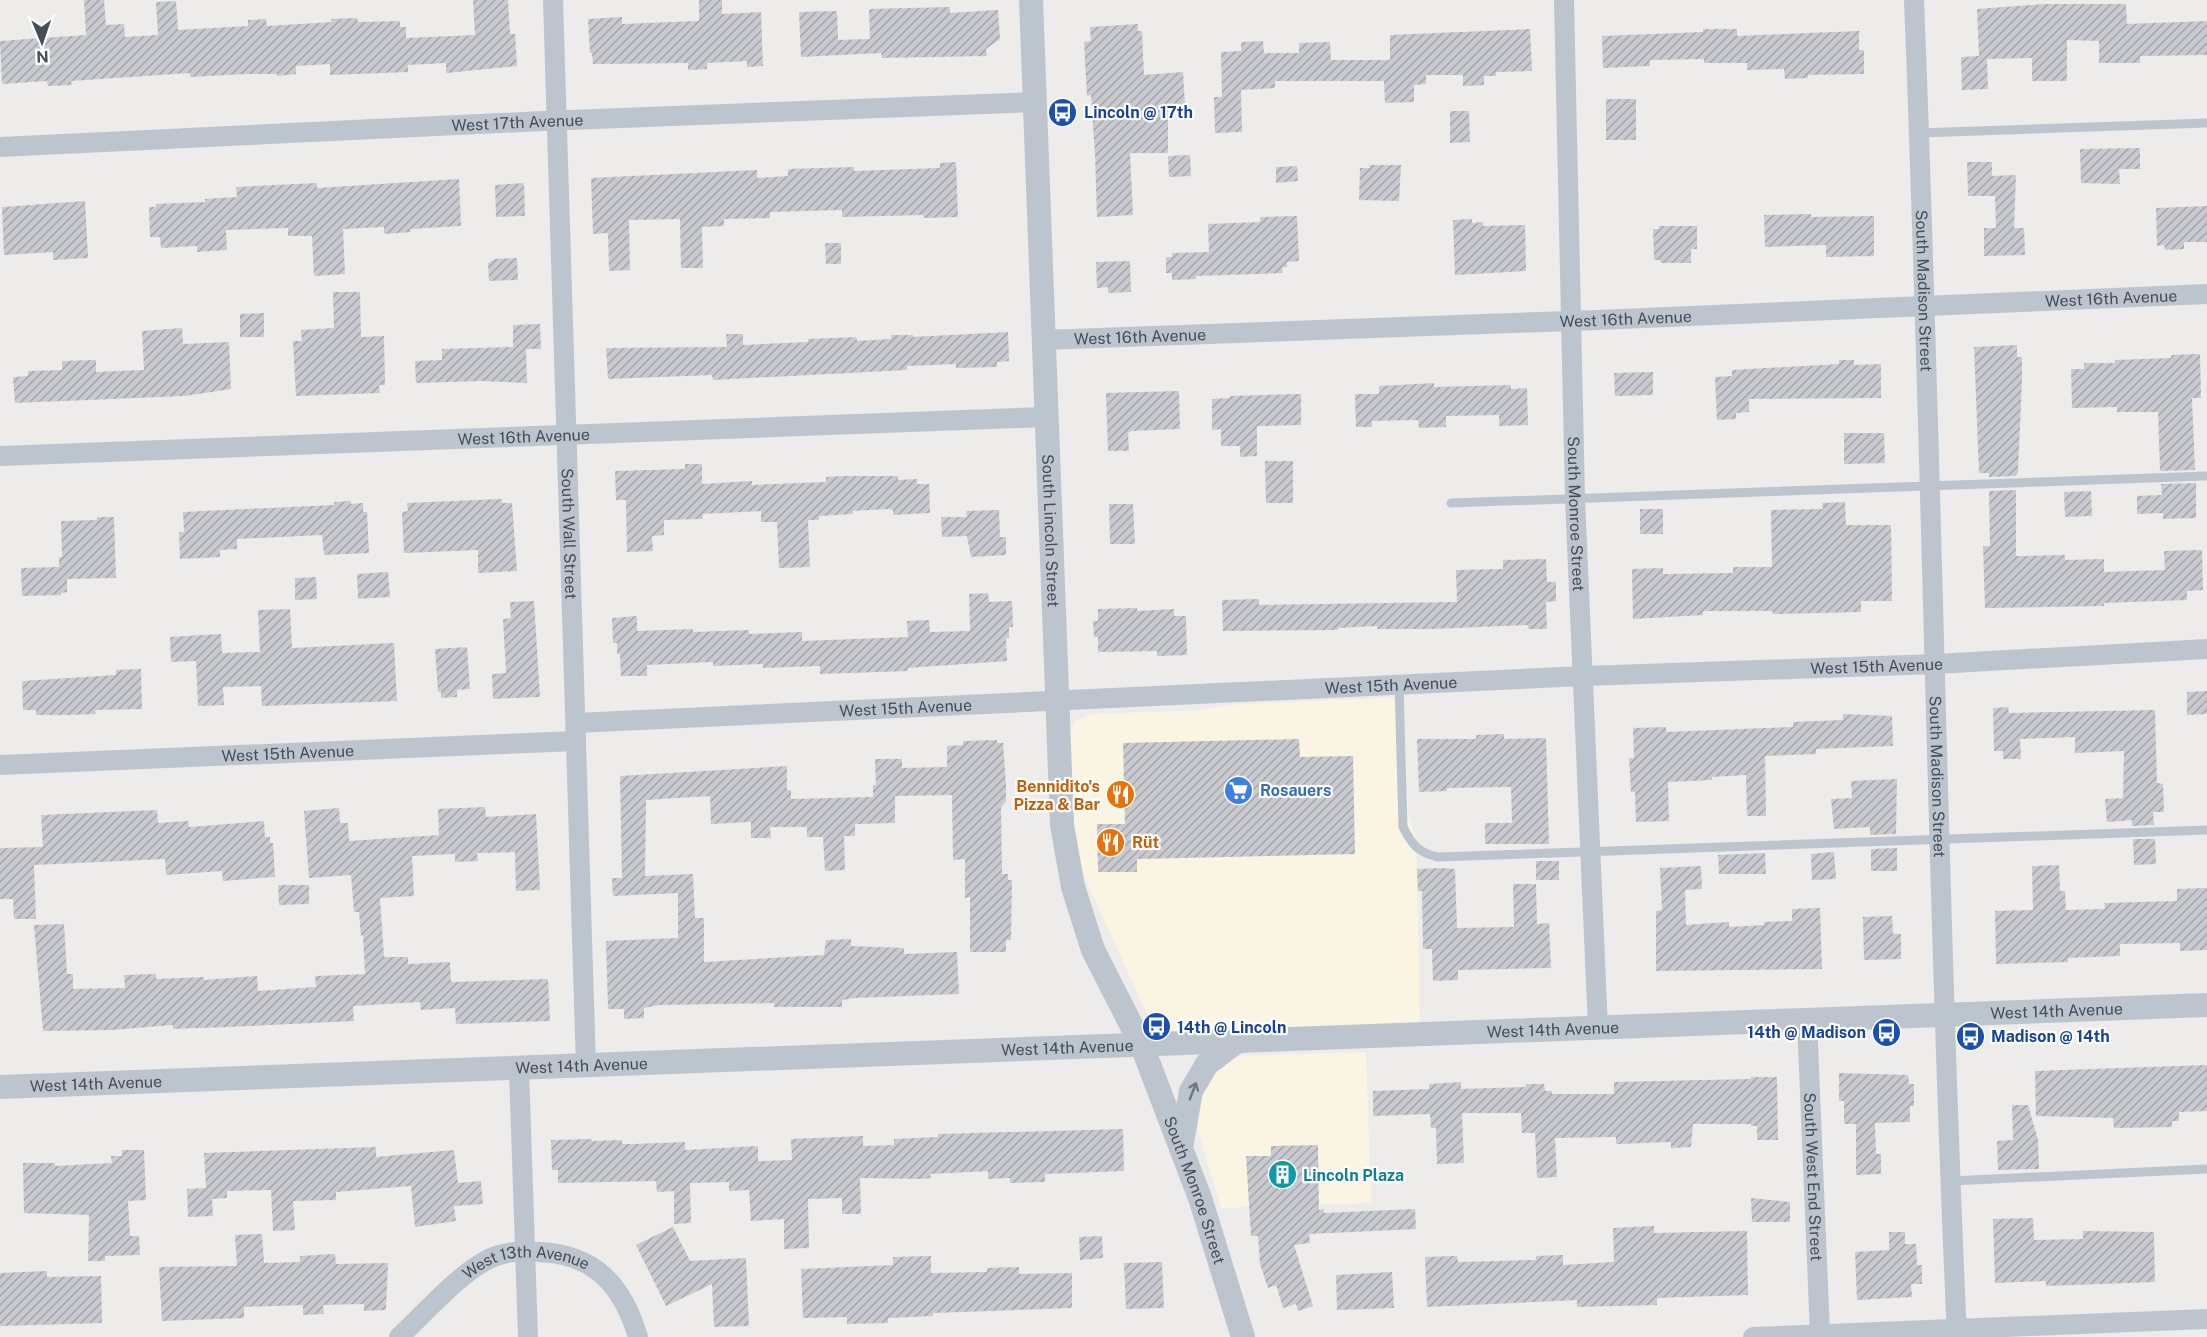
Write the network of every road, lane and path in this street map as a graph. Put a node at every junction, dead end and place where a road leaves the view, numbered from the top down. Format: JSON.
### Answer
{"nodes":[{"id":1,"x":553,"y":0,"type":"edge"},
{"id":2,"x":1031,"y":0,"type":"edge"},
{"id":3,"x":1564,"y":0,"type":"edge"},
{"id":4,"x":1914,"y":0,"type":"edge"},
{"id":5,"x":1035,"y":102,"type":"junction"},
{"id":6,"x":557,"y":121,"type":"junction"},
{"id":7,"x":2207,"y":123,"type":"edge"},
{"id":8,"x":1919,"y":133,"type":"junction"},
{"id":9,"x":0,"y":147,"type":"edge"},
{"id":10,"x":2207,"y":294,"type":"edge"},
{"id":11,"x":1926,"y":306,"type":"junction"},
{"id":12,"x":1571,"y":321,"type":"junction"},
{"id":13,"x":1042,"y":340,"type":"junction"},
{"id":14,"x":1046,"y":417,"type":"junction"},
{"id":15,"x":566,"y":436,"type":"junction"},
{"id":16,"x":0,"y":456,"type":"edge"},
{"id":17,"x":2207,"y":476,"type":"edge"},
{"id":18,"x":1931,"y":486,"type":"junction"},
{"id":19,"x":1575,"y":498,"type":"junction"},
{"id":20,"x":1451,"y":503,"type":"dead end"},
{"id":21,"x":2207,"y":649,"type":"edge"},
{"id":22,"x":1936,"y":664,"type":"junction"},
{"id":23,"x":1584,"y":676,"type":"junction"},
{"id":24,"x":1399,"y":684,"type":"junction"},
{"id":25,"x":1055,"y":701,"type":"junction"},
{"id":26,"x":576,"y":732,"type":"junction"},
{"id":27,"x":0,"y":765,"type":"edge"},
{"id":28,"x":2207,"y":830,"type":"edge"},
{"id":29,"x":1941,"y":837,"type":"junction"},
{"id":30,"x":1591,"y":852,"type":"junction"},
{"id":31,"x":2207,"y":1005,"type":"edge"},
{"id":32,"x":1944,"y":1017,"type":"junction"},
{"id":33,"x":1807,"y":1020,"type":"junction"},
{"id":34,"x":1598,"y":1029,"type":"junction"},
{"id":35,"x":1235,"y":1043,"type":"junction"},
{"id":36,"x":1142,"y":1047,"type":"junction"},
{"id":37,"x":586,"y":1067,"type":"junction"},
{"id":38,"x":519,"y":1070,"type":"junction"},
{"id":39,"x":0,"y":1087,"type":"edge"},
{"id":40,"x":1180,"y":1148,"type":"junction"},
{"id":41,"x":2207,"y":1169,"type":"edge"},
{"id":42,"x":1951,"y":1181,"type":"junction"},
{"id":43,"x":525,"y":1251,"type":"junction"},
{"id":44,"x":2207,"y":1319,"type":"edge"},
{"id":45,"x":1957,"y":1333,"type":"edge"},
{"id":46,"x":1820,"y":1334,"type":"junction"},
{"id":47,"x":399,"y":1337,"type":"edge"},
{"id":48,"x":528,"y":1337,"type":"edge"},
{"id":49,"x":638,"y":1337,"type":"edge"},
{"id":50,"x":1243,"y":1337,"type":"edge"},
{"id":51,"x":1753,"y":1337,"type":"edge"}],
"edges":[{"from":1,"to":6,"type":"street","name":"South Wall Street"},
{"from":2,"to":5,"type":"street","name":"South Lincoln Street"},
{"from":3,"to":12,"type":"street","name":"South Monroe Street"},
{"from":4,"to":8,"type":"street","name":"South Madison Street"},
{"from":5,"to":6,"type":"street","name":"West 17th Avenue"},
{"from":5,"to":13,"type":"street","name":"South Lincoln Street"},
{"from":6,"to":9,"type":"street","name":"West 17th Avenue"},
{"from":6,"to":15,"type":"street","name":"South Wall Street"},
{"from":7,"to":8,"type":"lane"},
{"from":8,"to":11,"type":"street","name":"South Madison Street"},
{"from":10,"to":11,"type":"street","name":"West 16th Avenue"},
{"from":11,"to":12,"type":"street","name":"West 16th Avenue"},
{"from":11,"to":18,"type":"street","name":"South Madison Street"},
{"from":12,"to":13,"type":"street","name":"West 16th Avenue"},
{"from":12,"to":19,"type":"street","name":"South Monroe Street"},
{"from":13,"to":14,"type":"street","name":"South Lincoln Street"},
{"from":14,"to":15,"type":"street","name":"West 16th Avenue"},
{"from":14,"to":25,"type":"street","name":"South Lincoln Street"},
{"from":15,"to":16,"type":"street","name":"West 16th Avenue"},
{"from":15,"to":26,"type":"street","name":"South Wall Street"},
{"from":17,"to":18,"type":"lane"},
{"from":18,"to":19,"type":"lane"},
{"from":18,"to":22,"type":"street","name":"South Madison Street"},
{"from":19,"to":20,"type":"lane"},
{"from":19,"to":23,"type":"street","name":"South Monroe Street"},
{"from":21,"to":22,"type":"street","name":"West 15th Avenue"},
{"from":22,"to":23,"type":"street","name":"West 15th Avenue"},
{"from":22,"to":29,"type":"street","name":"South Madison Street"},
{"from":23,"to":24,"type":"street","name":"West 15th Avenue"},
{"from":23,"to":30,"type":"street","name":"South Monroe Street"},
{"from":24,"to":25,"type":"street","name":"West 15th Avenue"},
{"from":24,"to":30,"type":"lane"},
{"from":25,"to":26,"type":"street","name":"West 15th Avenue"},
{"from":25,"to":36,"type":"street","name":"South Lincoln Street"},
{"from":26,"to":27,"type":"street","name":"West 15th Avenue"},
{"from":26,"to":37,"type":"street","name":"South Wall Street"},
{"from":28,"to":29,"type":"lane"},
{"from":29,"to":30,"type":"lane"},
{"from":29,"to":32,"type":"street","name":"South Madison Street"},
{"from":30,"to":34,"type":"street","name":"South Monroe Street"},
{"from":31,"to":32,"type":"street","name":"West 14th Avenue"},
{"from":32,"to":33,"type":"street","name":"West 14th Avenue"},
{"from":32,"to":42,"type":"street","name":"South Madison Street"},
{"from":33,"to":34,"type":"street","name":"West 14th Avenue"},
{"from":33,"to":46,"type":"street","name":"South West End Street"},
{"from":34,"to":35,"type":"street","name":"West 14th Avenue"},
{"from":35,"to":36,"type":"street","name":"West 14th Avenue"},
{"from":40,"to":35,"type":"street","one_way":true},
{"from":36,"to":37,"type":"street","name":"West 14th Avenue"},
{"from":36,"to":40,"type":"street","name":"South Monroe Street"},
{"from":37,"to":38,"type":"street","name":"West 14th Avenue"},
{"from":38,"to":39,"type":"street","name":"West 14th Avenue"},
{"from":38,"to":43,"type":"street"},
{"from":40,"to":50,"type":"street","name":"South Monroe Street"},
{"from":41,"to":42,"type":"lane"},
{"from":42,"to":45,"type":"street","name":"South Madison Street"},
{"from":43,"to":47,"type":"street","name":"West 13th Avenue"},
{"from":43,"to":48,"type":"street"},
{"from":43,"to":49,"type":"street","name":"West 13th Avenue"},
{"from":44,"to":45,"type":"street"},
{"from":45,"to":46,"type":"street"},
{"from":46,"to":51,"type":"street"}]}
